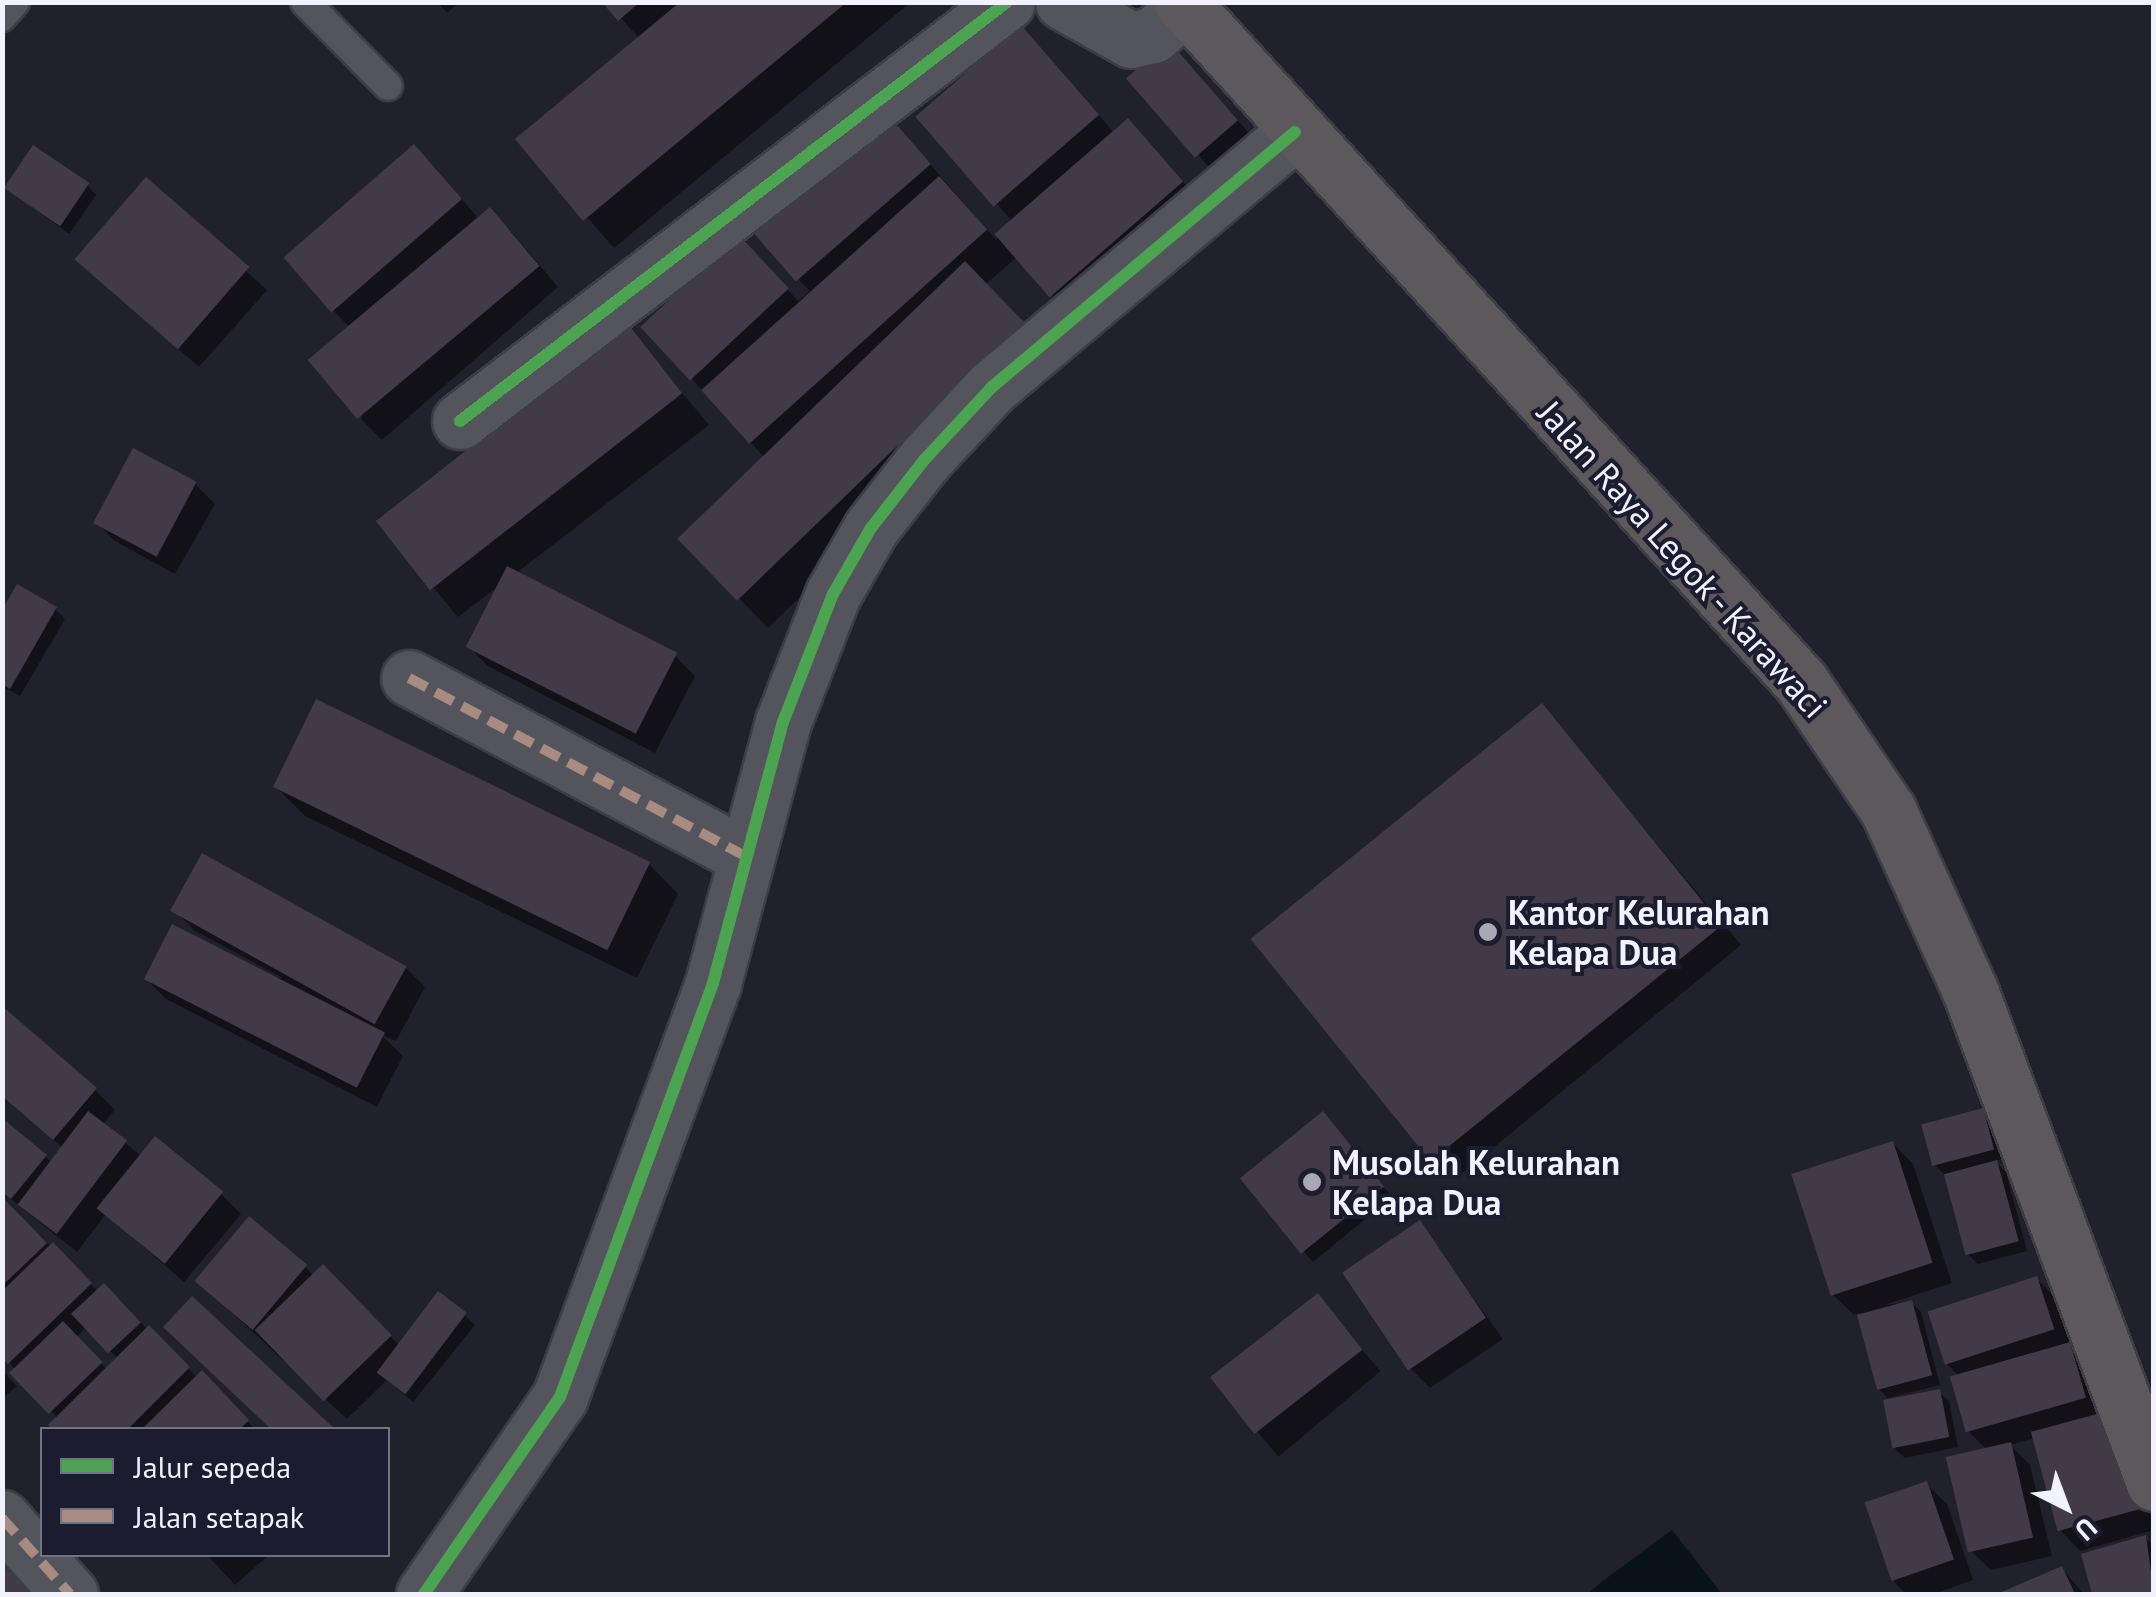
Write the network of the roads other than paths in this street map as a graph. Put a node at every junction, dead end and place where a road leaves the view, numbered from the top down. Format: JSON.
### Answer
{"nodes":[{"id":1,"x":15,"y":2,"type":"edge"},
{"id":2,"x":305,"y":2,"type":"edge"},
{"id":3,"x":1007,"y":2,"type":"edge"},
{"id":4,"x":1063,"y":2,"type":"edge"},
{"id":5,"x":1184,"y":4,"type":"edge"},
{"id":6,"x":2,"y":17,"type":"edge"},
{"id":7,"x":388,"y":86,"type":"dead end"},
{"id":8,"x":1295,"y":132,"type":"junction"},
{"id":9,"x":460,"y":421,"type":"dead end"},
{"id":10,"x":410,"y":678,"type":"dead end"},
{"id":11,"x":745,"y":856,"type":"junction"},
{"id":12,"x":2154,"y":1482,"type":"edge"},
{"id":13,"x":2,"y":1518,"type":"edge"},
{"id":14,"x":70,"y":1594,"type":"edge"},
{"id":15,"x":424,"y":1594,"type":"edge"}],
"edges":[{"from":1,"to":6,"type":"lane"},
{"from":2,"to":7,"type":"lane"},
{"from":3,"to":9,"type":"street"},
{"from":4,"to":5,"type":"street"},
{"from":5,"to":8,"type":"main road","name":"Jalan Raya Legok - Karawaci"},
{"from":8,"to":11,"type":"street"},
{"from":8,"to":12,"type":"main road","name":"Jalan Raya Legok - Karawaci"},
{"from":10,"to":11,"type":"street"},
{"from":11,"to":15,"type":"street"},
{"from":13,"to":14,"type":"street"}]}
